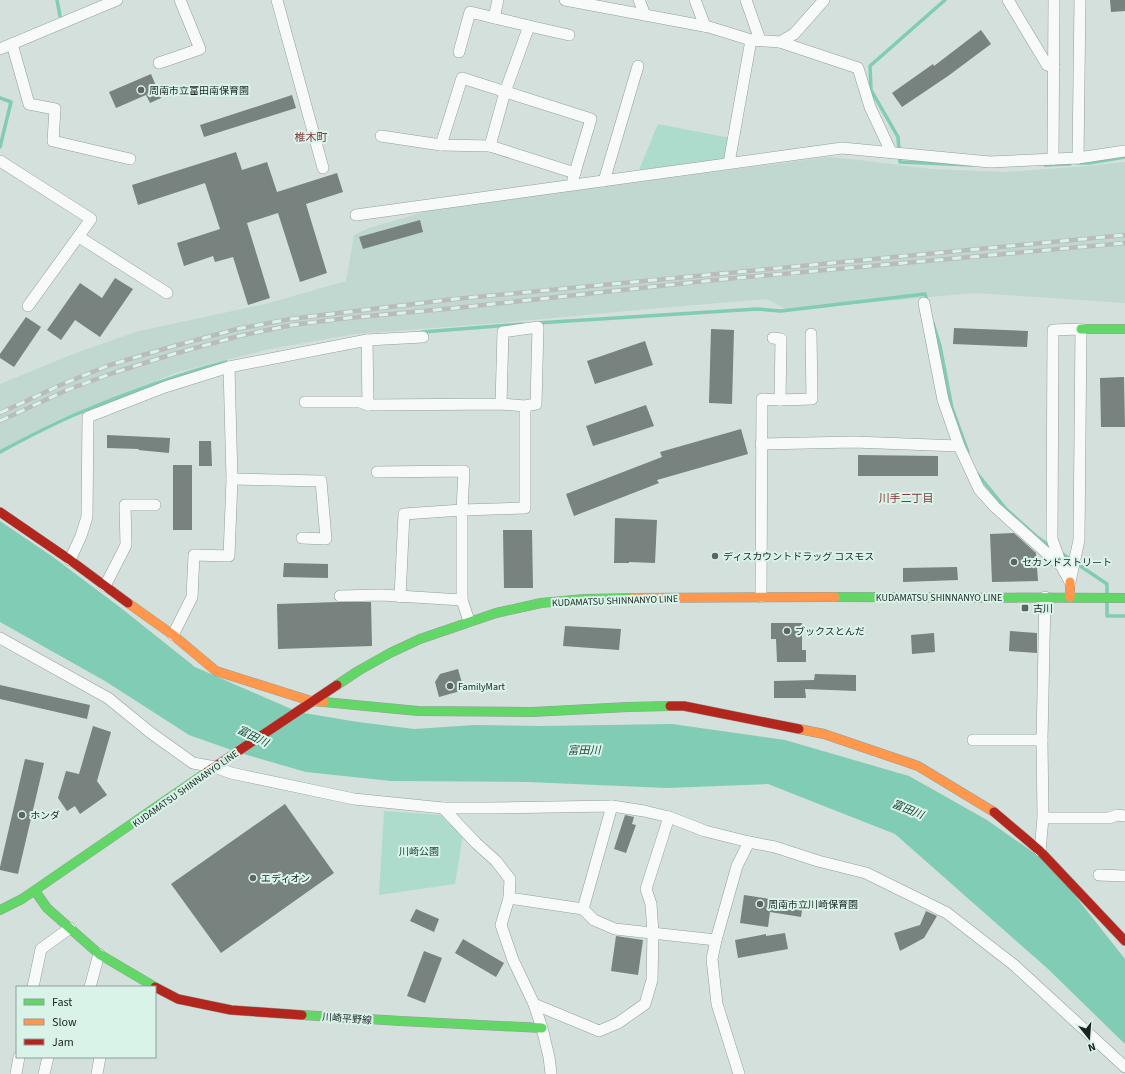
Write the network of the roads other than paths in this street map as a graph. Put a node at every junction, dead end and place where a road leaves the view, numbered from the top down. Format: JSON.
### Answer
{"nodes":[{"id":1,"x":117,"y":0,"type":"edge"},
{"id":2,"x":180,"y":0,"type":"edge"},
{"id":3,"x":277,"y":0,"type":"edge"},
{"id":4,"x":498,"y":0,"type":"edge"},
{"id":5,"x":566,"y":0,"type":"edge"},
{"id":6,"x":639,"y":0,"type":"edge"},
{"id":7,"x":695,"y":0,"type":"edge"},
{"id":8,"x":746,"y":0,"type":"edge"},
{"id":9,"x":824,"y":0,"type":"edge"},
{"id":10,"x":1008,"y":0,"type":"edge"},
{"id":11,"x":1054,"y":0,"type":"edge"},
{"id":12,"x":1080,"y":0,"type":"edge"},
{"id":13,"x":644,"y":15,"type":"junction"},
{"id":14,"x":494,"y":18,"type":"junction"},
{"id":15,"x":529,"y":26,"type":"junction"},
{"id":16,"x":705,"y":26,"type":"junction"},
{"id":17,"x":569,"y":35,"type":"dead end"},
{"id":18,"x":756,"y":40,"type":"junction"},
{"id":19,"x":780,"y":42,"type":"junction"},
{"id":20,"x":12,"y":44,"type":"junction"},
{"id":21,"x":0,"y":48,"type":"edge"},
{"id":22,"x":459,"y":52,"type":"dead end"},
{"id":23,"x":159,"y":63,"type":"dead end"},
{"id":24,"x":638,"y":66,"type":"dead end"},
{"id":25,"x":1054,"y":67,"type":"junction"},
{"id":26,"x":505,"y":92,"type":"junction"},
{"id":27,"x":381,"y":136,"type":"dead end"},
{"id":28,"x":441,"y":144,"type":"junction"},
{"id":29,"x":490,"y":146,"type":"junction"},
{"id":30,"x":1125,"y":151,"type":"edge"},
{"id":31,"x":891,"y":152,"type":"junction"},
{"id":32,"x":1078,"y":158,"type":"junction"},
{"id":33,"x":130,"y":159,"type":"dead end"},
{"id":34,"x":1053,"y":159,"type":"junction"},
{"id":35,"x":0,"y":161,"type":"edge"},
{"id":36,"x":729,"y":163,"type":"junction"},
{"id":37,"x":323,"y":168,"type":"dead end"},
{"id":38,"x":575,"y":173,"type":"junction"},
{"id":39,"x":604,"y":181,"type":"junction"},
{"id":40,"x":571,"y":186,"type":"junction"},
{"id":41,"x":356,"y":215,"type":"dead end"},
{"id":42,"x":79,"y":237,"type":"junction"},
{"id":43,"x":167,"y":294,"type":"dead end"},
{"id":44,"x":924,"y":303,"type":"dead end"},
{"id":45,"x":28,"y":306,"type":"dead end"},
{"id":46,"x":1081,"y":329,"type":"junction"},
{"id":47,"x":1125,"y":329,"type":"edge"},
{"id":48,"x":811,"y":334,"type":"dead end"},
{"id":49,"x":423,"y":337,"type":"dead end"},
{"id":50,"x":773,"y":338,"type":"dead end"},
{"id":51,"x":367,"y":340,"type":"junction"},
{"id":52,"x":229,"y":367,"type":"junction"},
{"id":53,"x":780,"y":400,"type":"junction"},
{"id":54,"x":305,"y":402,"type":"dead end"},
{"id":55,"x":501,"y":404,"type":"junction"},
{"id":56,"x":368,"y":405,"type":"junction"},
{"id":57,"x":525,"y":406,"type":"junction"},
{"id":58,"x":761,"y":444,"type":"junction"},
{"id":59,"x":959,"y":446,"type":"junction"},
{"id":60,"x":377,"y":472,"type":"dead end"},
{"id":61,"x":232,"y":479,"type":"junction"},
{"id":62,"x":154,"y":505,"type":"dead end"},
{"id":63,"x":462,"y":510,"type":"junction"},
{"id":64,"x":0,"y":512,"type":"edge"},
{"id":65,"x":302,"y":538,"type":"dead end"},
{"id":66,"x":70,"y":560,"type":"junction"},
{"id":67,"x":1062,"y":567,"type":"junction"},
{"id":68,"x":1070,"y":582,"type":"junction"},
{"id":69,"x":105,"y":586,"type":"junction"},
{"id":70,"x":340,"y":596,"type":"dead end"},
{"id":71,"x":400,"y":597,"type":"junction"},
{"id":72,"x":761,"y":597,"type":"junction"},
{"id":73,"x":1045,"y":597,"type":"junction"},
{"id":74,"x":1070,"y":597,"type":"junction"},
{"id":75,"x":1125,"y":598,"type":"edge"},
{"id":76,"x":462,"y":600,"type":"junction"},
{"id":77,"x":469,"y":621,"type":"junction"},
{"id":78,"x":173,"y":635,"type":"junction"},
{"id":79,"x":0,"y":638,"type":"edge"},
{"id":80,"x":311,"y":701,"type":"junction"},
{"id":81,"x":973,"y":740,"type":"dead end"},
{"id":82,"x":1042,"y":740,"type":"junction"},
{"id":83,"x":219,"y":764,"type":"junction"},
{"id":84,"x":612,"y":806,"type":"junction"},
{"id":85,"x":443,"y":808,"type":"junction"},
{"id":86,"x":1125,"y":816,"type":"edge"},
{"id":87,"x":669,"y":817,"type":"junction"},
{"id":88,"x":1043,"y":818,"type":"junction"},
{"id":89,"x":750,"y":842,"type":"junction"},
{"id":90,"x":1040,"y":851,"type":"junction"},
{"id":91,"x":1099,"y":875,"type":"dead end"},
{"id":92,"x":1125,"y":876,"type":"edge"},
{"id":93,"x":35,"y":891,"type":"junction"},
{"id":94,"x":509,"y":898,"type":"junction"},
{"id":95,"x":583,"y":909,"type":"junction"},
{"id":96,"x":0,"y":910,"type":"edge"},
{"id":97,"x":70,"y":928,"type":"junction"},
{"id":98,"x":652,"y":933,"type":"junction"},
{"id":99,"x":716,"y":940,"type":"junction"},
{"id":100,"x":1125,"y":941,"type":"edge"},
{"id":101,"x":99,"y":954,"type":"junction"},
{"id":102,"x":33,"y":986,"type":"edge"},
{"id":103,"x":90,"y":986,"type":"edge"},
{"id":104,"x":153,"y":986,"type":"edge"},
{"id":105,"x":156,"y":988,"type":"edge"},
{"id":106,"x":534,"y":1004,"type":"junction"},
{"id":107,"x":542,"y":1028,"type":"junction"},
{"id":108,"x":19,"y":1058,"type":"edge"},
{"id":109,"x":48,"y":1058,"type":"edge"},
{"id":110,"x":100,"y":1058,"type":"edge"},
{"id":111,"x":1125,"y":1067,"type":"edge"},
{"id":112,"x":16,"y":1074,"type":"edge"},
{"id":113,"x":44,"y":1074,"type":"edge"},
{"id":114,"x":97,"y":1074,"type":"edge"},
{"id":115,"x":551,"y":1074,"type":"edge"},
{"id":116,"x":739,"y":1074,"type":"edge"}],
"edges":[{"from":1,"to":20,"type":"street"},
{"from":2,"to":23,"type":"street"},
{"from":3,"to":37,"type":"street"},
{"from":4,"to":14,"type":"street"},
{"from":5,"to":13,"type":"street"},
{"from":6,"to":13,"type":"street"},
{"from":7,"to":16,"type":"street"},
{"from":8,"to":18,"type":"street"},
{"from":9,"to":19,"type":"street"},
{"from":10,"to":25,"type":"street"},
{"from":11,"to":25,"type":"street"},
{"from":12,"to":32,"type":"street"},
{"from":13,"to":16,"type":"street"},
{"from":14,"to":15,"type":"street"},
{"from":14,"to":22,"type":"street"},
{"from":15,"to":17,"type":"street"},
{"from":15,"to":26,"type":"street"},
{"from":16,"to":18,"type":"street"},
{"from":18,"to":19,"type":"street"},
{"from":18,"to":36,"type":"street"},
{"from":19,"to":31,"type":"street"},
{"from":20,"to":21,"type":"street"},
{"from":20,"to":33,"type":"street"},
{"from":24,"to":39,"type":"street"},
{"from":25,"to":34,"type":"street"},
{"from":26,"to":28,"type":"street"},
{"from":26,"to":29,"type":"street"},
{"from":26,"to":38,"type":"street"},
{"from":27,"to":28,"type":"street"},
{"from":28,"to":29,"type":"street"},
{"from":29,"to":38,"type":"street"},
{"from":30,"to":32,"type":"street"},
{"from":31,"to":34,"type":"street"},
{"from":31,"to":36,"type":"street"},
{"from":32,"to":34,"type":"street"},
{"from":35,"to":42,"type":"street"},
{"from":36,"to":39,"type":"street"},
{"from":38,"to":40,"type":"street"},
{"from":39,"to":40,"type":"street"},
{"from":40,"to":41,"type":"street"},
{"from":42,"to":43,"type":"street"},
{"from":42,"to":45,"type":"street"},
{"from":44,"to":59,"type":"street"},
{"from":46,"to":47,"type":"street"},
{"from":46,"to":67,"type":"street"},
{"from":46,"to":68,"type":"street"},
{"from":48,"to":53,"type":"street"},
{"from":49,"to":51,"type":"street"},
{"from":50,"to":53,"type":"street"},
{"from":51,"to":52,"type":"street"},
{"from":51,"to":56,"type":"street"},
{"from":52,"to":61,"type":"street"},
{"from":52,"to":66,"type":"street"},
{"from":53,"to":58,"type":"street"},
{"from":54,"to":56,"type":"street"},
{"from":55,"to":56,"type":"street"},
{"from":55,"to":57,"type":"street"},
{"from":55,"to":57,"type":"street"},
{"from":57,"to":63,"type":"street"},
{"from":58,"to":59,"type":"street"},
{"from":58,"to":72,"type":"street"},
{"from":59,"to":67,"type":"street"},
{"from":60,"to":63,"type":"street"},
{"from":61,"to":65,"type":"street"},
{"from":61,"to":78,"type":"street"},
{"from":62,"to":69,"type":"street"},
{"from":63,"to":71,"type":"street"},
{"from":63,"to":76,"type":"street"},
{"from":64,"to":66,"type":"street"},
{"from":66,"to":69,"type":"street"},
{"from":67,"to":68,"type":"street"},
{"from":68,"to":74,"type":"street"},
{"from":69,"to":78,"type":"street"},
{"from":70,"to":71,"type":"street"},
{"from":71,"to":76,"type":"street"},
{"from":72,"to":73,"type":"street","name":"KUDAMATSU SHINNANYO LINE"},
{"from":72,"to":77,"type":"street","name":"KUDAMATSU SHINNANYO LINE"},
{"from":73,"to":74,"type":"street","name":"KUDAMATSU SHINNANYO LINE"},
{"from":73,"to":82,"type":"street"},
{"from":74,"to":75,"type":"street","name":"KUDAMATSU SHINNANYO LINE"},
{"from":76,"to":77,"type":"street"},
{"from":77,"to":80,"type":"street","name":"KUDAMATSU SHINNANYO LINE"},
{"from":78,"to":80,"type":"street"},
{"from":79,"to":83,"type":"street"},
{"from":80,"to":83,"type":"street","name":"KUDAMATSU SHINNANYO LINE"},
{"from":80,"to":90,"type":"street"},
{"from":81,"to":82,"type":"street"},
{"from":82,"to":88,"type":"street"},
{"from":83,"to":85,"type":"street"},
{"from":83,"to":93,"type":"street","name":"KUDAMATSU SHINNANYO LINE"},
{"from":84,"to":85,"type":"street"},
{"from":84,"to":87,"type":"street"},
{"from":84,"to":95,"type":"street"},
{"from":85,"to":94,"type":"street"},
{"from":86,"to":88,"type":"street"},
{"from":87,"to":89,"type":"street"},
{"from":87,"to":98,"type":"street"},
{"from":88,"to":90,"type":"street"},
{"from":89,"to":99,"type":"street"},
{"from":89,"to":111,"type":"street"},
{"from":90,"to":100,"type":"street"},
{"from":91,"to":92,"type":"street"},
{"from":93,"to":96,"type":"street","name":"KUDAMATSU SHINNANYO LINE"},
{"from":93,"to":97,"type":"street","name":"川崎平野線"},
{"from":94,"to":95,"type":"street"},
{"from":94,"to":106,"type":"street"},
{"from":95,"to":98,"type":"street"},
{"from":97,"to":101,"type":"street","name":"川崎平野線"},
{"from":97,"to":102,"type":"street"},
{"from":98,"to":99,"type":"street"},
{"from":98,"to":106,"type":"street"},
{"from":99,"to":116,"type":"street"},
{"from":101,"to":103,"type":"street"},
{"from":101,"to":104,"type":"street","name":"川崎平野線"},
{"from":105,"to":107,"type":"street","name":"川崎平野線"},
{"from":106,"to":107,"type":"street"},
{"from":107,"to":115,"type":"street"},
{"from":108,"to":112,"type":"street"},
{"from":109,"to":113,"type":"street"},
{"from":110,"to":114,"type":"street"}]}
